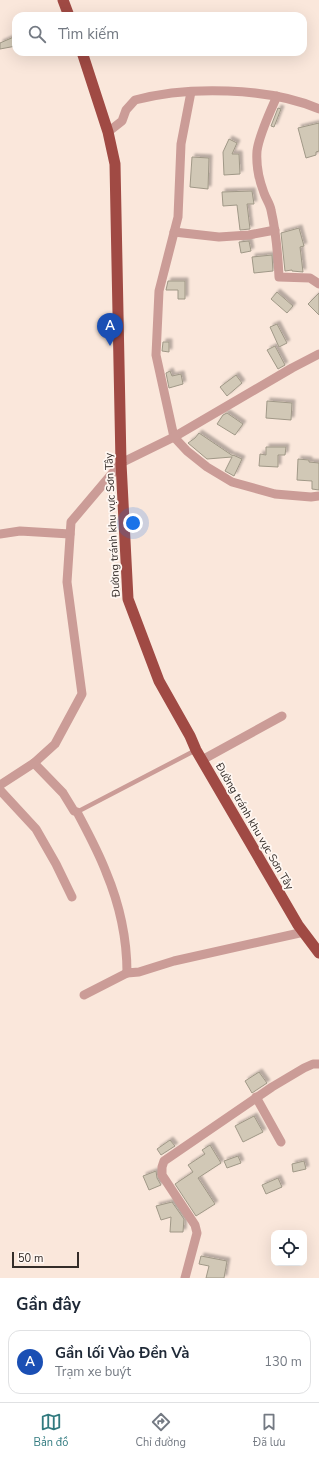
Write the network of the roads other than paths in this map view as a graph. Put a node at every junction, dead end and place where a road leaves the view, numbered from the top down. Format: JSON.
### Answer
{"nodes":[{"id":1,"x":63,"y":0,"type":"edge"},
{"id":2,"x":68,"y":12,"type":"edge"},
{"id":3,"x":83,"y":56,"type":"edge"},
{"id":4,"x":190,"y":92,"type":"junction"},
{"id":5,"x":277,"y":96,"type":"junction"},
{"id":6,"x":319,"y":109,"type":"edge"},
{"id":7,"x":108,"y":132,"type":"junction"},
{"id":8,"x":275,"y":230,"type":"junction"},
{"id":9,"x":174,"y":232,"type":"junction"},
{"id":10,"x":319,"y":284,"type":"edge"},
{"id":11,"x":319,"y":354,"type":"edge"},
{"id":12,"x":174,"y":437,"type":"junction"},
{"id":13,"x":121,"y":463,"type":"junction"},
{"id":14,"x":319,"y":496,"type":"edge"},
{"id":15,"x":0,"y":534,"type":"edge"},
{"id":16,"x":70,"y":534,"type":"junction"},
{"id":17,"x":282,"y":716,"type":"dead end"},
{"id":18,"x":196,"y":750,"type":"junction"},
{"id":19,"x":202,"y":760,"type":"junction"},
{"id":20,"x":34,"y":764,"type":"junction"},
{"id":21,"x":0,"y":785,"type":"edge"},
{"id":22,"x":0,"y":790,"type":"edge"},
{"id":23,"x":77,"y":812,"type":"junction"},
{"id":24,"x":72,"y":897,"type":"dead end"},
{"id":25,"x":304,"y":932,"type":"junction"},
{"id":26,"x":319,"y":953,"type":"edge"},
{"id":27,"x":127,"y":973,"type":"junction"},
{"id":28,"x":84,"y":995,"type":"dead end"},
{"id":29,"x":319,"y":1064,"type":"edge"},
{"id":30,"x":256,"y":1097,"type":"junction"},
{"id":31,"x":281,"y":1142,"type":"dead end"},
{"id":32,"x":185,"y":1278,"type":"edge"}],
"edges":[{"from":1,"to":2,"type":"highway"},
{"from":3,"to":7,"type":"highway","name":"Đường tránh khu vực Sơn Tây"},
{"from":4,"to":5,"type":"street"},
{"from":4,"to":7,"type":"street"},
{"from":4,"to":9,"type":"street"},
{"from":5,"to":6,"type":"street"},
{"from":5,"to":8,"type":"street"},
{"from":7,"to":13,"type":"highway","name":"Đường tránh khu vực Sơn Tây"},
{"from":8,"to":9,"type":"street"},
{"from":8,"to":10,"type":"street"},
{"from":9,"to":12,"type":"street"},
{"from":11,"to":12,"type":"street"},
{"from":12,"to":13,"type":"street"},
{"from":12,"to":14,"type":"street"},
{"from":13,"to":16,"type":"street"},
{"from":13,"to":18,"type":"highway","name":"Đường tránh khu vực Sơn Tây"},
{"from":15,"to":16,"type":"street"},
{"from":16,"to":20,"type":"street"},
{"from":17,"to":19,"type":"street"},
{"from":18,"to":19,"type":"highway","name":"Đường tránh khu vực Sơn Tây"},
{"from":18,"to":23,"type":"lane"},
{"from":19,"to":25,"type":"highway","name":"Đường tránh khu vực Sơn Tây"},
{"from":20,"to":21,"type":"street"},
{"from":20,"to":23,"type":"street"},
{"from":22,"to":24,"type":"street"},
{"from":23,"to":27,"type":"street"},
{"from":25,"to":26,"type":"highway","name":"Đường tránh khu vực Sơn Tây"},
{"from":25,"to":27,"type":"street"},
{"from":27,"to":28,"type":"street"},
{"from":29,"to":30,"type":"street"},
{"from":30,"to":31,"type":"street"},
{"from":30,"to":32,"type":"street"}]}
